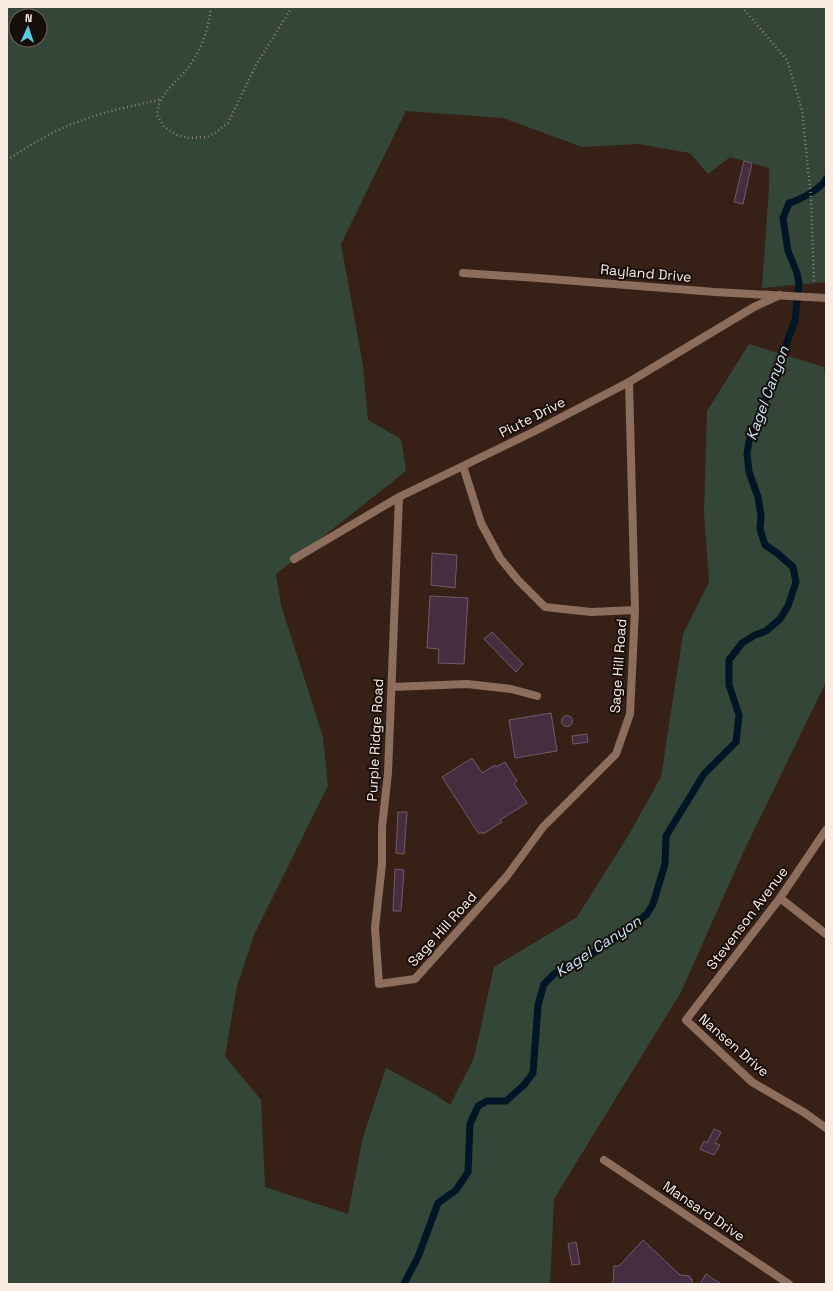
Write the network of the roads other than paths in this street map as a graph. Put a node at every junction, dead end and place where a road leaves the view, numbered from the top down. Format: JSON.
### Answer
{"nodes":[{"id":1,"x":463,"y":273,"type":"dead end"},
{"id":2,"x":781,"y":295,"type":"junction"},
{"id":3,"x":826,"y":298,"type":"edge"},
{"id":4,"x":629,"y":382,"type":"junction"},
{"id":5,"x":463,"y":466,"type":"junction"},
{"id":6,"x":399,"y":497,"type":"junction"},
{"id":7,"x":294,"y":559,"type":"dead end"},
{"id":8,"x":635,"y":610,"type":"junction"},
{"id":9,"x":392,"y":687,"type":"junction"},
{"id":10,"x":537,"y":696,"type":"dead end"},
{"id":11,"x":826,"y":830,"type":"edge"},
{"id":12,"x":780,"y":898,"type":"junction"},
{"id":13,"x":826,"y":934,"type":"edge"},
{"id":14,"x":379,"y":984,"type":"joint"},
{"id":15,"x":686,"y":1020,"type":"joint"},
{"id":16,"x":826,"y":1128,"type":"edge"},
{"id":17,"x":604,"y":1160,"type":"dead end"},
{"id":18,"x":789,"y":1284,"type":"edge"}],
"edges":[{"from":1,"to":2,"type":"street","name":"Rayland Drive"},
{"from":2,"to":3,"type":"street","name":"Rayland Drive"},
{"from":2,"to":4,"type":"street","name":"Piute Drive"},
{"from":4,"to":5,"type":"street","name":"Piute Drive"},
{"from":4,"to":8,"type":"street","name":"Sage Hill Road"},
{"from":5,"to":6,"type":"street","name":"Piute Drive"},
{"from":5,"to":8,"type":"street"},
{"from":6,"to":7,"type":"street","name":"Piute Drive"},
{"from":6,"to":9,"type":"street","name":"Purple Ridge Road"},
{"from":8,"to":14,"type":"street","name":"Sage Hill Road"},
{"from":9,"to":10,"type":"street"},
{"from":9,"to":14,"type":"street","name":"Purple Ridge Road"},
{"from":11,"to":12,"type":"street","name":"Stevenson Avenue"},
{"from":12,"to":13,"type":"street"},
{"from":12,"to":15,"type":"street","name":"Stevenson Avenue"},
{"from":15,"to":16,"type":"street","name":"Nansen Drive"},
{"from":17,"to":18,"type":"street","name":"Mansard Drive"}]}
